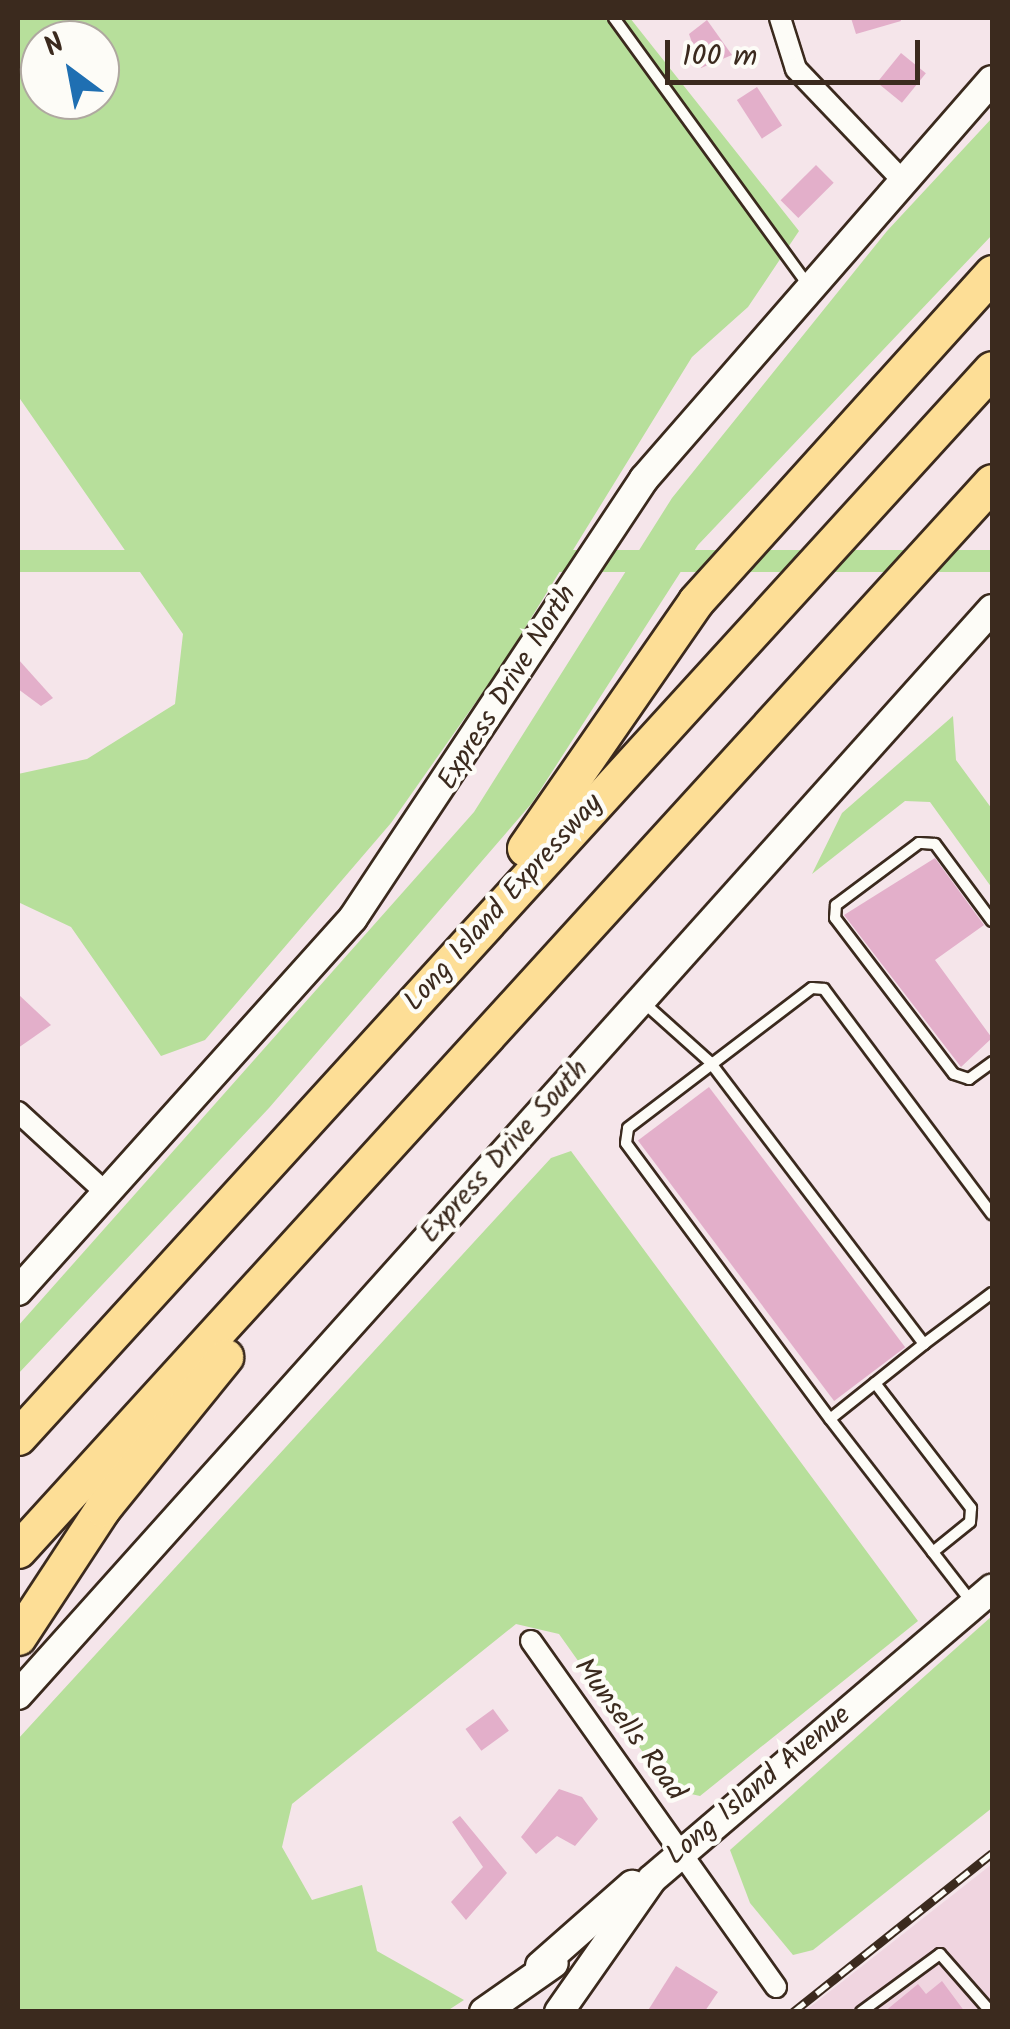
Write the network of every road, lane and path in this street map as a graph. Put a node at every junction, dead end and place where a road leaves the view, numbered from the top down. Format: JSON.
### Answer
{"nodes":[{"id":1,"x":614,"y":18,"type":"edge"},
{"id":2,"x":780,"y":18,"type":"edge"},
{"id":3,"x":992,"y":80,"type":"edge"},
{"id":4,"x":901,"y":179,"type":"junction"},
{"id":5,"x":992,"y":273,"type":"edge"},
{"id":6,"x":806,"y":284,"type":"junction"},
{"id":7,"x":992,"y":369,"type":"edge"},
{"id":8,"x":992,"y":482,"type":"edge"},
{"id":9,"x":992,"y":610,"type":"edge"},
{"id":10,"x":992,"y":920,"type":"edge"},
{"id":11,"x":438,"y":976,"type":"junction"},
{"id":12,"x":642,"y":1000,"type":"junction"},
{"id":13,"x":472,"y":1053,"type":"junction"},
{"id":14,"x":710,"y":1062,"type":"junction"},
{"id":15,"x":992,"y":1062,"type":"edge"},
{"id":16,"x":18,"y":1112,"type":"edge"},
{"id":17,"x":106,"y":1194,"type":"junction"},
{"id":18,"x":992,"y":1214,"type":"edge"},
{"id":19,"x":18,"y":1291,"type":"edge"},
{"id":20,"x":990,"y":1300,"type":"edge"},
{"id":21,"x":924,"y":1344,"type":"junction"},
{"id":22,"x":875,"y":1383,"type":"junction"},
{"id":23,"x":830,"y":1419,"type":"junction"},
{"id":24,"x":18,"y":1438,"type":"edge"},
{"id":25,"x":18,"y":1550,"type":"edge"},
{"id":26,"x":933,"y":1552,"type":"junction"},
{"id":27,"x":983,"y":1597,"type":"edge"},
{"id":28,"x":18,"y":1637,"type":"edge"},
{"id":29,"x":531,"y":1642,"type":"dead end"},
{"id":30,"x":18,"y":1695,"type":"edge"},
{"id":31,"x":683,"y":1850,"type":"junction"},
{"id":32,"x":540,"y":1966,"type":"junction"},
{"id":33,"x":578,"y":1975,"type":"junction"},
{"id":34,"x":776,"y":1987,"type":"dead end"},
{"id":35,"x":484,"y":2012,"type":"edge"},
{"id":36,"x":560,"y":2012,"type":"edge"},
{"id":37,"x":861,"y":2012,"type":"edge"},
{"id":38,"x":991,"y":2012,"type":"edge"}],
"edges":[{"from":1,"to":6,"type":"lane"},
{"from":2,"to":4,"type":"street"},
{"from":3,"to":4,"type":"main road","name":"Express Drive North"},
{"from":4,"to":6,"type":"main road","name":"Express Drive North"},
{"from":5,"to":11,"type":"highway"},
{"from":6,"to":17,"type":"main road","name":"Express Drive North"},
{"from":7,"to":11,"type":"highway","name":"Long Island Expressway"},
{"from":8,"to":13,"type":"highway"},
{"from":9,"to":12,"type":"main road","name":"Express Drive South"},
{"from":10,"to":15,"type":"lane"},
{"from":11,"to":24,"type":"highway","name":"Long Island Expressway"},
{"from":12,"to":14,"type":"lane"},
{"from":12,"to":30,"type":"main road","name":"Express Drive South"},
{"from":13,"to":25,"type":"highway"},
{"from":13,"to":28,"type":"highway"},
{"from":14,"to":18,"type":"lane"},
{"from":14,"to":21,"type":"lane"},
{"from":14,"to":23,"type":"lane"},
{"from":16,"to":17,"type":"street"},
{"from":17,"to":19,"type":"main road","name":"Express Drive North"},
{"from":20,"to":21,"type":"lane"},
{"from":21,"to":22,"type":"lane"},
{"from":22,"to":23,"type":"lane"},
{"from":22,"to":26,"type":"lane"},
{"from":23,"to":26,"type":"lane"},
{"from":26,"to":27,"type":"lane"},
{"from":27,"to":31,"type":"main road","name":"Long Island Avenue"},
{"from":29,"to":31,"type":"street","name":"Munsells Road"},
{"from":31,"to":32,"type":"main road"},
{"from":31,"to":33,"type":"main road","name":"Long Island Avenue"},
{"from":31,"to":34,"type":"street","name":"Munsells Road"},
{"from":32,"to":33,"type":"main road"},
{"from":32,"to":35,"type":"main road"},
{"from":33,"to":36,"type":"main road","name":"Long Island Avenue"},
{"from":37,"to":38,"type":"lane"}]}
